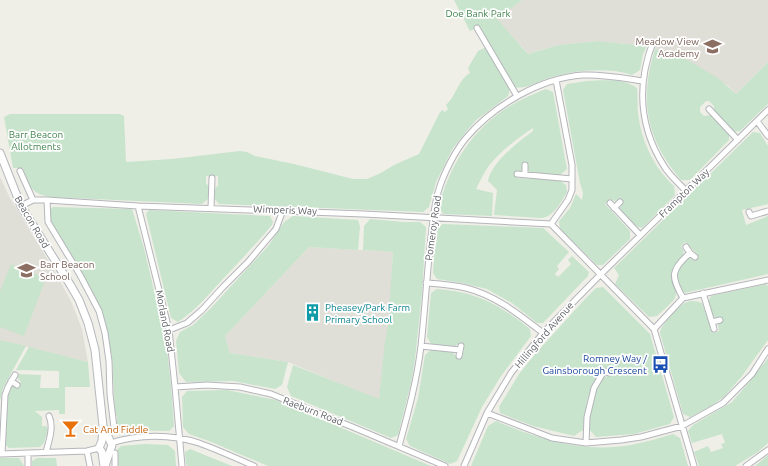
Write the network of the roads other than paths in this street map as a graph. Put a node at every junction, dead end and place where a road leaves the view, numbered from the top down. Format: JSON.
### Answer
{"nodes":[{"id":1,"x":477,"y":28,"type":"dead end"},
{"id":2,"x":652,"y":44,"type":"dead end"},
{"id":3,"x":556,"y":80,"type":"junction"},
{"id":4,"x":643,"y":81,"type":"junction"},
{"id":5,"x":517,"y":96,"type":"junction"},
{"id":6,"x":709,"y":109,"type":"dead end"},
{"id":7,"x":768,"y":110,"type":"edge"},
{"id":8,"x":757,"y":121,"type":"junction"},
{"id":9,"x":768,"y":136,"type":"edge"},
{"id":10,"x":738,"y":140,"type":"junction"},
{"id":11,"x":0,"y":153,"type":"edge"},
{"id":12,"x":526,"y":165,"type":"dead end"},
{"id":13,"x":20,"y":171,"type":"dead end"},
{"id":14,"x":517,"y":174,"type":"dead end"},
{"id":15,"x":525,"y":174,"type":"junction"},
{"id":16,"x":212,"y":178,"type":"dead end"},
{"id":17,"x":572,"y":178,"type":"junction"},
{"id":18,"x":686,"y":191,"type":"junction"},
{"id":19,"x":33,"y":200,"type":"junction"},
{"id":20,"x":47,"y":200,"type":"junction"},
{"id":21,"x":620,"y":202,"type":"dead end"},
{"id":22,"x":610,"y":203,"type":"dead end"},
{"id":23,"x":21,"y":206,"type":"junction"},
{"id":24,"x":138,"y":206,"type":"junction"},
{"id":25,"x":211,"y":208,"type":"junction"},
{"id":26,"x":614,"y":208,"type":"junction"},
{"id":27,"x":283,"y":210,"type":"junction"},
{"id":28,"x":768,"y":211,"type":"edge"},
{"id":29,"x":750,"y":216,"type":"dead end"},
{"id":30,"x":434,"y":217,"type":"junction"},
{"id":31,"x":551,"y":224,"type":"junction"},
{"id":32,"x":640,"y":235,"type":"junction"},
{"id":33,"x":686,"y":247,"type":"dead end"},
{"id":34,"x":690,"y":254,"type":"junction"},
{"id":35,"x":695,"y":257,"type":"dead end"},
{"id":36,"x":600,"y":275,"type":"junction"},
{"id":37,"x":768,"y":280,"type":"edge"},
{"id":38,"x":426,"y":283,"type":"junction"},
{"id":39,"x":703,"y":293,"type":"junction"},
{"id":40,"x":683,"y":298,"type":"junction"},
{"id":41,"x":720,"y":320,"type":"dead end"},
{"id":42,"x":712,"y":322,"type":"junction"},
{"id":43,"x":654,"y":329,"type":"junction"},
{"id":44,"x":714,"y":329,"type":"dead end"},
{"id":45,"x":169,"y":330,"type":"junction"},
{"id":46,"x":543,"y":333,"type":"junction"},
{"id":47,"x":421,"y":346,"type":"junction"},
{"id":48,"x":768,"y":349,"type":"edge"},
{"id":49,"x":460,"y":351,"type":"dead end"},
{"id":50,"x":599,"y":368,"type":"dead end"},
{"id":51,"x":15,"y":375,"type":"dead end"},
{"id":52,"x":11,"y":381,"type":"junction"},
{"id":53,"x":17,"y":385,"type":"dead end"},
{"id":54,"x":175,"y":387,"type":"junction"},
{"id":55,"x":488,"y":413,"type":"junction"},
{"id":56,"x":49,"y":416,"type":"dead end"},
{"id":57,"x":103,"y":426,"type":"junction"},
{"id":58,"x":682,"y":426,"type":"junction"},
{"id":59,"x":114,"y":428,"type":"dead end"},
{"id":60,"x":180,"y":439,"type":"junction"},
{"id":61,"x":102,"y":441,"type":"junction"},
{"id":62,"x":111,"y":442,"type":"junction"},
{"id":63,"x":586,"y":443,"type":"junction"},
{"id":64,"x":399,"y":446,"type":"junction"},
{"id":65,"x":87,"y":450,"type":"junction"},
{"id":66,"x":768,"y":450,"type":"edge"},
{"id":67,"x":106,"y":451,"type":"junction"},
{"id":68,"x":46,"y":452,"type":"junction"},
{"id":69,"x":1,"y":454,"type":"edge"},
{"id":70,"x":28,"y":454,"type":"junction"},
{"id":71,"x":28,"y":466,"type":"edge"},
{"id":72,"x":90,"y":466,"type":"edge"},
{"id":73,"x":105,"y":466,"type":"edge"},
{"id":74,"x":115,"y":466,"type":"edge"},
{"id":75,"x":182,"y":466,"type":"edge"},
{"id":76,"x":254,"y":466,"type":"edge"},
{"id":77,"x":445,"y":466,"type":"edge"},
{"id":78,"x":464,"y":466,"type":"edge"},
{"id":79,"x":694,"y":466,"type":"edge"},
{"id":80,"x":746,"y":466,"type":"edge"}],
"edges":[{"from":1,"to":5,"type":"street"},
{"from":2,"to":4,"type":"street"},
{"from":3,"to":4,"type":"street","name":"Pomeroy Road"},
{"from":3,"to":5,"type":"street","name":"Pomeroy Road"},
{"from":3,"to":17,"type":"street"},
{"from":4,"to":18,"type":"street"},
{"from":5,"to":30,"type":"street","name":"Pomeroy Road"},
{"from":6,"to":10,"type":"street"},
{"from":7,"to":8,"type":"street","name":"Frampton Way"},
{"from":8,"to":9,"type":"street"},
{"from":8,"to":10,"type":"street","name":"Frampton Way"},
{"from":10,"to":18,"type":"street","name":"Frampton Way"},
{"from":11,"to":23,"type":"main road","name":"Beacon Road"},
{"from":12,"to":15,"type":"street"},
{"from":13,"to":19,"type":"street","name":"Beacon Road"},
{"from":14,"to":15,"type":"street"},
{"from":15,"to":17,"type":"street"},
{"from":16,"to":25,"type":"street"},
{"from":17,"to":31,"type":"street"},
{"from":18,"to":32,"type":"street","name":"Frampton Way"},
{"from":19,"to":20,"type":"street","name":"Wimperis Way"},
{"from":19,"to":23,"type":"street","name":"Wimperis Way"},
{"from":20,"to":24,"type":"street","name":"Wimperis Way"},
{"from":20,"to":59,"type":"street","name":"Beacon Road"},
{"from":21,"to":26,"type":"street"},
{"from":22,"to":26,"type":"street"},
{"from":23,"to":57,"type":"main road","name":"Beacon Road"},
{"from":24,"to":25,"type":"street","name":"Wimperis Way"},
{"from":24,"to":45,"type":"street","name":"Morland Road"},
{"from":25,"to":27,"type":"street","name":"Wimperis Way"},
{"from":26,"to":32,"type":"street"},
{"from":27,"to":30,"type":"street","name":"Wimperis Way"},
{"from":27,"to":45,"type":"street"},
{"from":28,"to":29,"type":"street"},
{"from":30,"to":31,"type":"street","name":"Wimperis Way"},
{"from":30,"to":38,"type":"street","name":"Pomeroy Road"},
{"from":31,"to":36,"type":"street"},
{"from":32,"to":36,"type":"street","name":"Frampton Way"},
{"from":33,"to":34,"type":"street"},
{"from":34,"to":35,"type":"street"},
{"from":34,"to":40,"type":"street"},
{"from":36,"to":43,"type":"street"},
{"from":36,"to":46,"type":"street","name":"Hillingford Avenue"},
{"from":37,"to":39,"type":"street"},
{"from":38,"to":46,"type":"street"},
{"from":38,"to":47,"type":"street","name":"Pomeroy Road"},
{"from":39,"to":40,"type":"street"},
{"from":39,"to":42,"type":"street"},
{"from":40,"to":43,"type":"street"},
{"from":41,"to":42,"type":"street"},
{"from":42,"to":44,"type":"street"},
{"from":43,"to":58,"type":"street"},
{"from":45,"to":54,"type":"street","name":"Morland Road"},
{"from":46,"to":55,"type":"street","name":"Hillingford Avenue"},
{"from":47,"to":49,"type":"street"},
{"from":47,"to":64,"type":"street","name":"Pomeroy Road"},
{"from":48,"to":58,"type":"street"},
{"from":50,"to":63,"type":"street"},
{"from":51,"to":52,"type":"street"},
{"from":52,"to":53,"type":"street"},
{"from":52,"to":69,"type":"street"},
{"from":54,"to":60,"type":"street","name":"Morland Road"},
{"from":54,"to":64,"type":"street","name":"Raeburn Road"},
{"from":55,"to":63,"type":"street"},
{"from":55,"to":78,"type":"street","name":"Hillingford Avenue"},
{"from":56,"to":68,"type":"street"},
{"from":57,"to":61,"type":"main road","name":"Beacon Road"},
{"from":57,"to":62,"type":"main road","name":"Beacon Road"},
{"from":58,"to":63,"type":"street"},
{"from":58,"to":79,"type":"street"},
{"from":60,"to":62,"type":"street"},
{"from":60,"to":75,"type":"street","name":"Morland Road"},
{"from":60,"to":76,"type":"street"},
{"from":61,"to":62,"type":"main road"},
{"from":61,"to":67,"type":"main road","name":"Beacon Road"},
{"from":62,"to":67,"type":"main road","name":"Beacon Road"},
{"from":64,"to":77,"type":"street","name":"Raeburn Road"},
{"from":65,"to":67,"type":"street"},
{"from":65,"to":68,"type":"street"},
{"from":65,"to":72,"type":"street"},
{"from":66,"to":80,"type":"street"},
{"from":67,"to":73,"type":"main road","name":"Beacon Road"},
{"from":67,"to":74,"type":"street","name":"Beacon Road"},
{"from":68,"to":70,"type":"street"},
{"from":69,"to":70,"type":"street"},
{"from":70,"to":71,"type":"street"}]}
